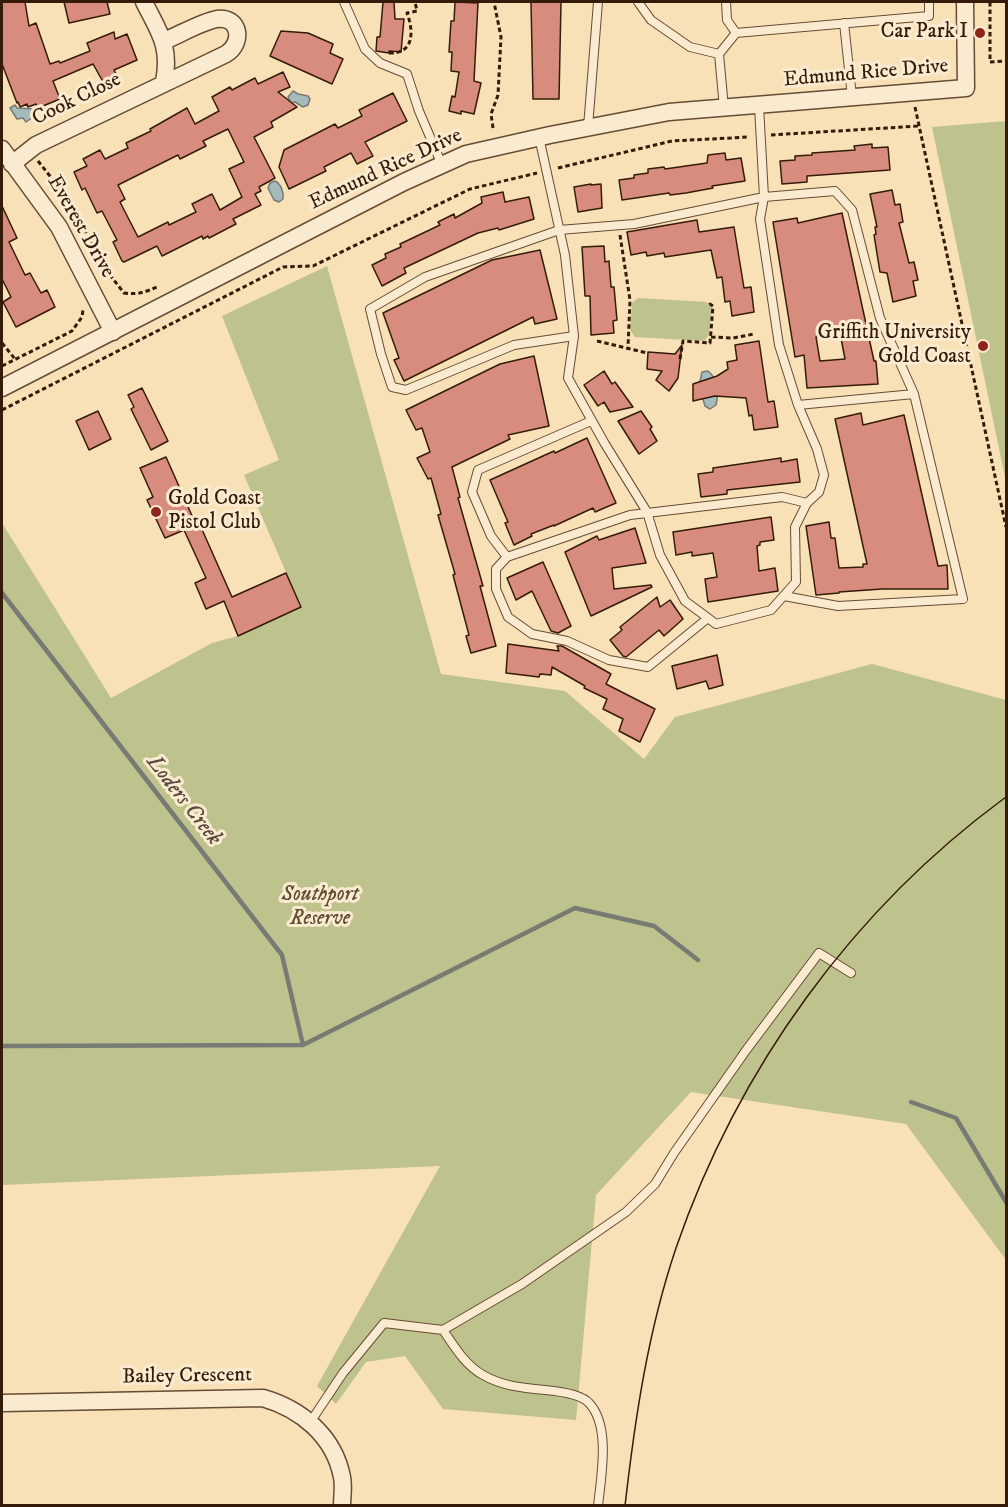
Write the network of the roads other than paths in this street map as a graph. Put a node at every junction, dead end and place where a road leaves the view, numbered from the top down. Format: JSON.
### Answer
{"nodes":[{"id":1,"x":144,"y":2,"type":"edge"},
{"id":2,"x":344,"y":2,"type":"edge"},
{"id":3,"x":598,"y":2,"type":"edge"},
{"id":4,"x":638,"y":2,"type":"edge"},
{"id":5,"x":726,"y":2,"type":"edge"},
{"id":6,"x":929,"y":2,"type":"edge"},
{"id":7,"x":965,"y":2,"type":"edge"},
{"id":8,"x":844,"y":23,"type":"junction"},
{"id":9,"x":736,"y":33,"type":"junction"},
{"id":10,"x":164,"y":41,"type":"junction"},
{"id":11,"x":719,"y":54,"type":"junction"},
{"id":12,"x":164,"y":82,"type":"junction"},
{"id":13,"x":852,"y":97,"type":"junction"},
{"id":14,"x":759,"y":106,"type":"junction"},
{"id":15,"x":724,"y":108,"type":"junction"},
{"id":16,"x":588,"y":127,"type":"junction"},
{"id":17,"x":539,"y":137,"type":"junction"},
{"id":18,"x":2,"y":149,"type":"edge"},
{"id":19,"x":12,"y":164,"type":"junction"},
{"id":20,"x":442,"y":165,"type":"junction"},
{"id":21,"x":764,"y":197,"type":"junction"},
{"id":22,"x":559,"y":230,"type":"junction"},
{"id":23,"x":113,"y":332,"type":"junction"},
{"id":24,"x":573,"y":336,"type":"junction"},
{"id":25,"x":2,"y":388,"type":"edge"},
{"id":26,"x":914,"y":394,"type":"junction"},
{"id":27,"x":798,"y":405,"type":"junction"},
{"id":28,"x":591,"y":421,"type":"junction"},
{"id":29,"x":807,"y":503,"type":"junction"},
{"id":30,"x":647,"y":512,"type":"junction"},
{"id":31,"x":507,"y":558,"type":"junction"},
{"id":32,"x":784,"y":596,"type":"junction"},
{"id":33,"x":708,"y":618,"type":"junction"},
{"id":34,"x":850,"y":973,"type":"dead end"},
{"id":35,"x":443,"y":1330,"type":"junction"},
{"id":36,"x":2,"y":1402,"type":"edge"},
{"id":37,"x":311,"y":1421,"type":"junction"},
{"id":38,"x":342,"y":1506,"type":"edge"},
{"id":39,"x":598,"y":1506,"type":"edge"}],
"edges":[{"from":1,"to":10,"type":"street"},
{"from":2,"to":20,"type":"lane"},
{"from":3,"to":16,"type":"lane"},
{"from":4,"to":11,"type":"lane"},
{"from":5,"to":9,"type":"lane"},
{"from":6,"to":8,"type":"lane"},
{"from":7,"to":13,"type":"street","name":"Edmund Rice Drive"},
{"from":8,"to":9,"type":"lane"},
{"from":8,"to":13,"type":"lane"},
{"from":9,"to":11,"type":"lane"},
{"from":10,"to":12,"type":"street"},
{"from":10,"to":12,"type":"street","name":"Cook Close"},
{"from":11,"to":15,"type":"lane"},
{"from":12,"to":19,"type":"street","name":"Cook Close"},
{"from":13,"to":14,"type":"street","name":"Edmund Rice Drive"},
{"from":14,"to":15,"type":"street","name":"Edmund Rice Drive"},
{"from":14,"to":21,"type":"lane"},
{"from":15,"to":16,"type":"street","name":"Edmund Rice Drive"},
{"from":16,"to":17,"type":"street","name":"Edmund Rice Drive"},
{"from":17,"to":20,"type":"street","name":"Edmund Rice Drive"},
{"from":17,"to":22,"type":"lane"},
{"from":18,"to":19,"type":"street","name":"Everest Drive"},
{"from":19,"to":23,"type":"street","name":"Everest Drive"},
{"from":20,"to":23,"type":"street","name":"Edmund Rice Drive"},
{"from":21,"to":22,"type":"lane"},
{"from":21,"to":26,"type":"lane"},
{"from":21,"to":27,"type":"lane"},
{"from":22,"to":24,"type":"lane"},
{"from":22,"to":24,"type":"lane"},
{"from":23,"to":25,"type":"street","name":"Edmund Rice Drive"},
{"from":24,"to":28,"type":"lane"},
{"from":26,"to":27,"type":"lane"},
{"from":26,"to":32,"type":"lane"},
{"from":27,"to":29,"type":"lane"},
{"from":28,"to":30,"type":"lane"},
{"from":28,"to":31,"type":"lane"},
{"from":29,"to":30,"type":"lane"},
{"from":29,"to":32,"type":"lane"},
{"from":30,"to":31,"type":"lane"},
{"from":30,"to":33,"type":"lane"},
{"from":31,"to":33,"type":"lane"},
{"from":32,"to":33,"type":"lane"},
{"from":34,"to":35,"type":"lane"},
{"from":35,"to":37,"type":"lane"},
{"from":35,"to":39,"type":"lane"},
{"from":36,"to":37,"type":"street","name":"Bailey Crescent"},
{"from":37,"to":38,"type":"street","name":"Bailey Crescent"}]}
